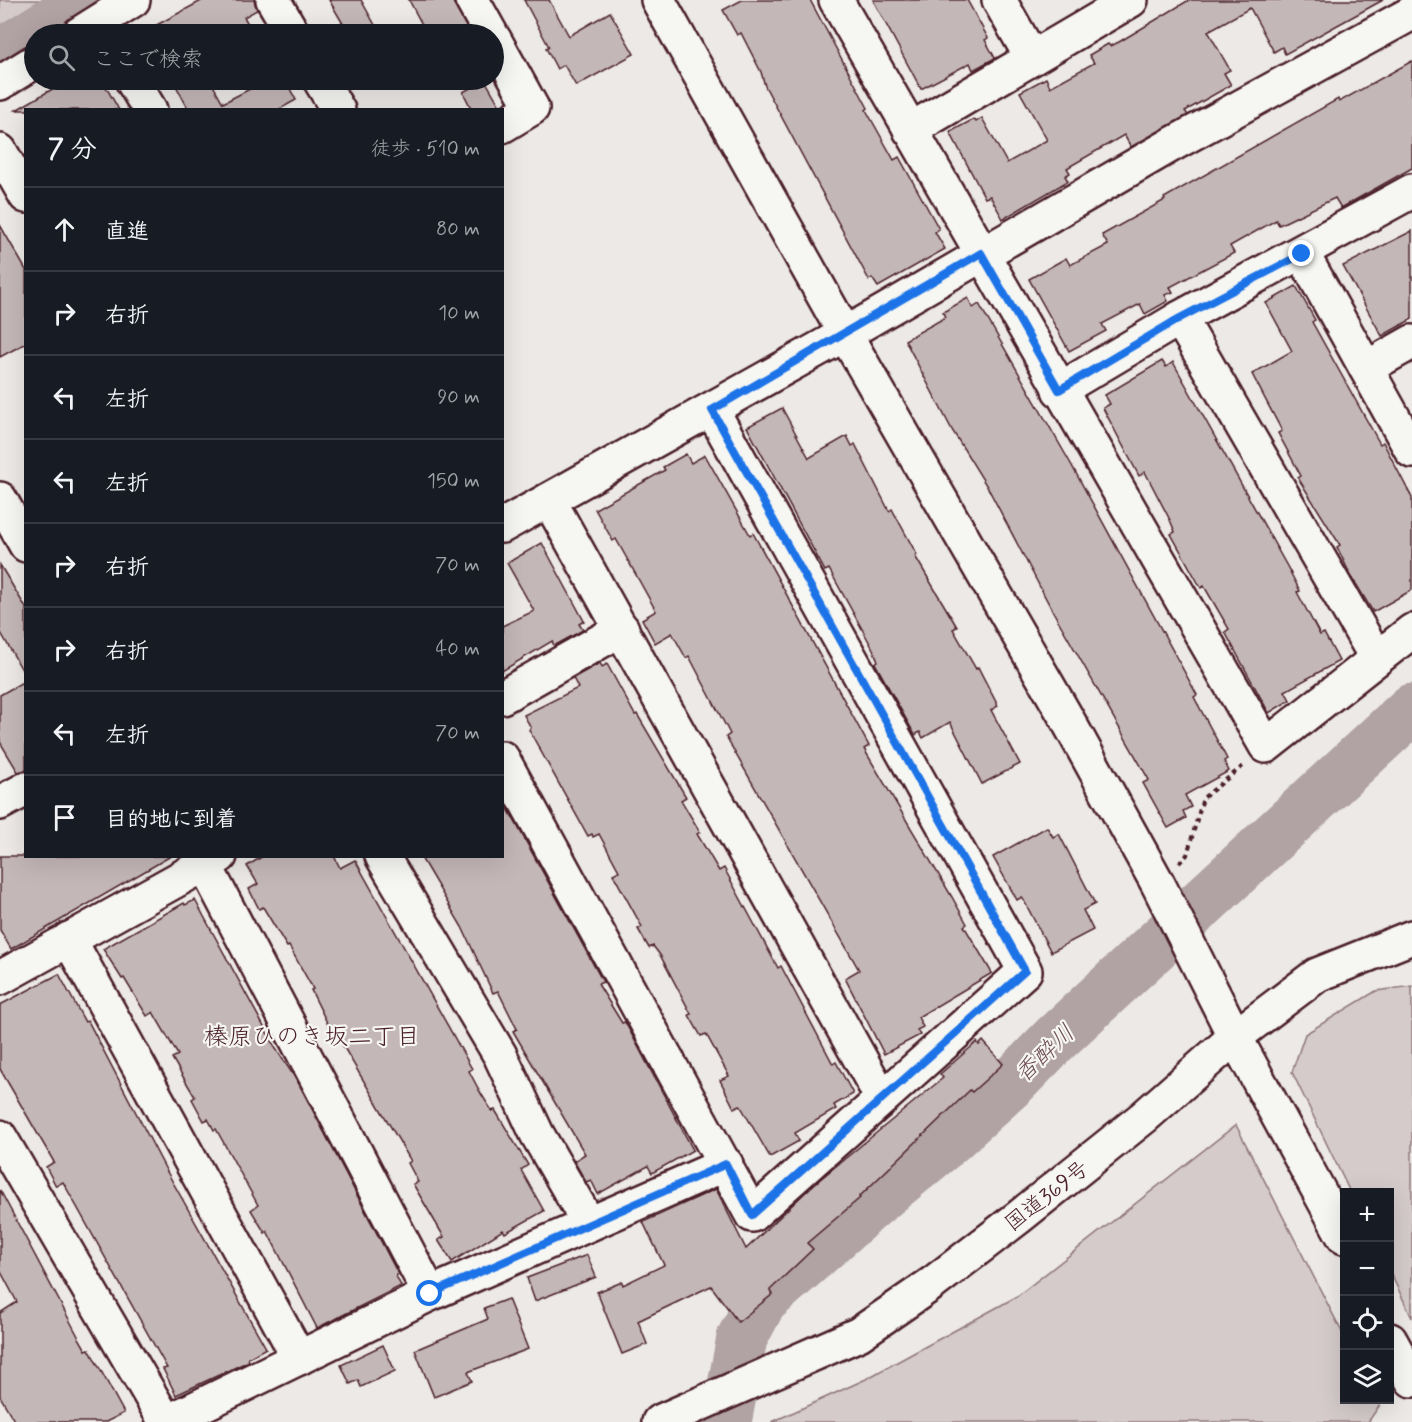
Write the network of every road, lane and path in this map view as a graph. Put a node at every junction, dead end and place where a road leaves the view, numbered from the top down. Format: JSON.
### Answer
{"nodes":[{"id":1,"x":133,"y":0,"type":"edge"},
{"id":2,"x":273,"y":0,"type":"edge"},
{"id":3,"x":472,"y":0,"type":"edge"},
{"id":4,"x":658,"y":0,"type":"edge"},
{"id":5,"x":836,"y":0,"type":"edge"},
{"id":6,"x":999,"y":0,"type":"edge"},
{"id":7,"x":1131,"y":0,"type":"edge"},
{"id":8,"x":1412,"y":12,"type":"edge"},
{"id":9,"x":102,"y":24,"type":"edge"},
{"id":10,"x":287,"y":24,"type":"edge"},
{"id":11,"x":485,"y":24,"type":"edge"},
{"id":12,"x":504,"y":57,"type":"edge"},
{"id":13,"x":1032,"y":58,"type":"junction"},
{"id":14,"x":24,"y":68,"type":"edge"},
{"id":15,"x":0,"y":83,"type":"edge"},
{"id":16,"x":138,"y":90,"type":"edge"},
{"id":17,"x":326,"y":90,"type":"edge"},
{"id":18,"x":149,"y":108,"type":"edge"},
{"id":19,"x":337,"y":108,"type":"edge"},
{"id":20,"x":504,"y":125,"type":"edge"},
{"id":21,"x":910,"y":130,"type":"junction"},
{"id":22,"x":0,"y":151,"type":"edge"},
{"id":23,"x":1412,"y":191,"type":"edge"},
{"id":24,"x":24,"y":193,"type":"edge"},
{"id":25,"x":981,"y":253,"type":"junction"},
{"id":26,"x":1302,"y":254,"type":"junction"},
{"id":27,"x":1180,"y":318,"type":"junction"},
{"id":28,"x":845,"y":334,"type":"junction"},
{"id":29,"x":1412,"y":342,"type":"edge"},
{"id":30,"x":1366,"y":368,"type":"junction"},
{"id":31,"x":1059,"y":390,"type":"junction"},
{"id":32,"x":712,"y":410,"type":"junction"},
{"id":33,"x":1412,"y":451,"type":"edge"},
{"id":34,"x":0,"y":499,"type":"edge"},
{"id":35,"x":549,"y":500,"type":"junction"},
{"id":36,"x":504,"y":525,"type":"edge"},
{"id":37,"x":24,"y":541,"type":"edge"},
{"id":38,"x":622,"y":629,"type":"junction"},
{"id":39,"x":1412,"y":631,"type":"edge"},
{"id":40,"x":1376,"y":657,"type":"junction"},
{"id":41,"x":504,"y":696,"type":"edge"},
{"id":42,"x":1266,"y":746,"type":"junction"},
{"id":43,"x":504,"y":762,"type":"edge"},
{"id":44,"x":24,"y":790,"type":"edge"},
{"id":45,"x":0,"y":803,"type":"edge"},
{"id":46,"x":383,"y":858,"type":"edge"},
{"id":47,"x":208,"y":859,"type":"edge"},
{"id":48,"x":1158,"y":884,"type":"junction"},
{"id":49,"x":1412,"y":937,"type":"edge"},
{"id":50,"x":69,"y":939,"type":"junction"},
{"id":51,"x":0,"y":978,"type":"edge"},
{"id":52,"x":1235,"y":1037,"type":"junction"},
{"id":53,"x":882,"y":1098,"type":"junction"},
{"id":54,"x":0,"y":1137,"type":"edge"},
{"id":55,"x":726,"y":1164,"type":"junction"},
{"id":56,"x":589,"y":1224,"type":"junction"},
{"id":57,"x":1340,"y":1230,"type":"edge"},
{"id":58,"x":430,"y":1294,"type":"junction"},
{"id":59,"x":1394,"y":1349,"type":"edge"},
{"id":60,"x":299,"y":1358,"type":"junction"},
{"id":61,"x":1412,"y":1380,"type":"edge"},
{"id":62,"x":166,"y":1422,"type":"edge"},
{"id":63,"x":659,"y":1422,"type":"edge"}],
"edges":[{"from":1,"to":9,"type":"main road"},
{"from":2,"to":10,"type":"main road"},
{"from":3,"to":11,"type":"main road"},
{"from":4,"to":28,"type":"main road"},
{"from":5,"to":21,"type":"main road"},
{"from":6,"to":13,"type":"main road"},
{"from":7,"to":13,"type":"main road"},
{"from":8,"to":25,"type":"main road"},
{"from":12,"to":20,"type":"main road"},
{"from":13,"to":21,"type":"main road"},
{"from":14,"to":15,"type":"main road"},
{"from":16,"to":18,"type":"main road"},
{"from":17,"to":19,"type":"main road"},
{"from":21,"to":25,"type":"main road"},
{"from":22,"to":24,"type":"main road"},
{"from":23,"to":26,"type":"main road"},
{"from":25,"to":28,"type":"main road"},
{"from":25,"to":31,"type":"main road"},
{"from":26,"to":27,"type":"main road"},
{"from":26,"to":30,"type":"main road"},
{"from":27,"to":31,"type":"main road"},
{"from":27,"to":40,"type":"main road"},
{"from":28,"to":32,"type":"main road"},
{"from":28,"to":48,"type":"main road"},
{"from":29,"to":30,"type":"main road"},
{"from":30,"to":33,"type":"main road"},
{"from":31,"to":42,"type":"main road"},
{"from":32,"to":35,"type":"main road"},
{"from":32,"to":53,"type":"main road"},
{"from":34,"to":37,"type":"main road"},
{"from":35,"to":36,"type":"main road"},
{"from":35,"to":38,"type":"main road"},
{"from":38,"to":41,"type":"main road"},
{"from":38,"to":53,"type":"main road"},
{"from":39,"to":40,"type":"main road"},
{"from":40,"to":42,"type":"main road"},
{"from":42,"to":48,"type":"path"},
{"from":43,"to":55,"type":"main road"},
{"from":44,"to":45,"type":"main road"},
{"from":46,"to":56,"type":"main road"},
{"from":47,"to":50,"type":"main road"},
{"from":47,"to":58,"type":"main road"},
{"from":48,"to":52,"type":"main road"},
{"from":49,"to":52,"type":"main road","name":"国道369号"},
{"from":50,"to":51,"type":"main road"},
{"from":50,"to":60,"type":"main road"},
{"from":52,"to":57,"type":"main road"},
{"from":52,"to":63,"type":"main road","name":"国道369号"},
{"from":53,"to":55,"type":"main road"},
{"from":54,"to":62,"type":"main road"},
{"from":55,"to":56,"type":"main road"},
{"from":56,"to":58,"type":"main road"},
{"from":58,"to":60,"type":"main road"},
{"from":59,"to":61,"type":"main road"},
{"from":60,"to":62,"type":"main road"}]}
